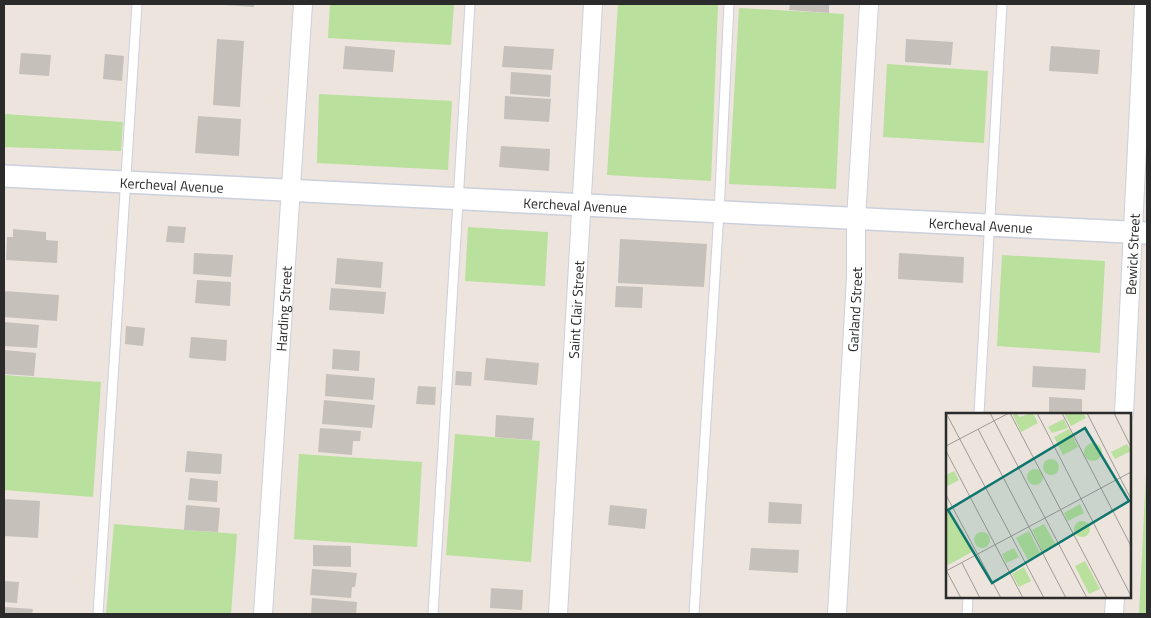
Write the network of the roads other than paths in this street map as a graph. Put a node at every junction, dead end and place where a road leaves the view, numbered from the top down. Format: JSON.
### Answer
{"nodes":[{"id":1,"x":137,"y":4,"type":"edge"},
{"id":2,"x":304,"y":4,"type":"edge"},
{"id":3,"x":470,"y":4,"type":"edge"},
{"id":4,"x":593,"y":4,"type":"edge"},
{"id":5,"x":729,"y":4,"type":"edge"},
{"id":6,"x":869,"y":4,"type":"edge"},
{"id":7,"x":1002,"y":4,"type":"edge"},
{"id":8,"x":1144,"y":4,"type":"edge"},
{"id":9,"x":4,"y":176,"type":"edge"},
{"id":10,"x":126,"y":182,"type":"junction"},
{"id":11,"x":292,"y":191,"type":"junction"},
{"id":12,"x":460,"y":199,"type":"junction"},
{"id":13,"x":582,"y":205,"type":"junction"},
{"id":14,"x":718,"y":212,"type":"junction"},
{"id":15,"x":856,"y":219,"type":"junction"},
{"id":16,"x":990,"y":225,"type":"junction"},
{"id":17,"x":1140,"y":232,"type":"edge"},
{"id":18,"x":979,"y":413,"type":"edge"},
{"id":19,"x":1124,"y":413,"type":"edge"},
{"id":20,"x":968,"y":598,"type":"edge"},
{"id":21,"x":1115,"y":598,"type":"edge"},
{"id":22,"x":98,"y":614,"type":"edge"},
{"id":23,"x":263,"y":614,"type":"edge"},
{"id":24,"x":434,"y":614,"type":"edge"},
{"id":25,"x":558,"y":614,"type":"edge"},
{"id":26,"x":694,"y":614,"type":"edge"},
{"id":27,"x":837,"y":614,"type":"edge"},
{"id":28,"x":967,"y":614,"type":"edge"},
{"id":29,"x":1114,"y":614,"type":"edge"}],
"edges":[{"from":1,"to":10,"type":"lane"},
{"from":2,"to":11,"type":"street","name":"Harding Street"},
{"from":3,"to":12,"type":"lane"},
{"from":4,"to":13,"type":"street","name":"Saint Clair Street"},
{"from":5,"to":14,"type":"lane"},
{"from":6,"to":15,"type":"street","name":"Garland Street"},
{"from":7,"to":16,"type":"lane"},
{"from":8,"to":17,"type":"street","name":"Bewick Street"},
{"from":9,"to":10,"type":"street","name":"Kercheval Avenue"},
{"from":10,"to":11,"type":"street","name":"Kercheval Avenue"},
{"from":10,"to":22,"type":"lane"},
{"from":11,"to":12,"type":"street","name":"Kercheval Avenue"},
{"from":11,"to":23,"type":"street","name":"Harding Street"},
{"from":12,"to":13,"type":"street","name":"Kercheval Avenue"},
{"from":12,"to":24,"type":"lane"},
{"from":13,"to":14,"type":"street","name":"Kercheval Avenue"},
{"from":13,"to":25,"type":"street","name":"Saint Clair Street"},
{"from":14,"to":15,"type":"street","name":"Kercheval Avenue"},
{"from":14,"to":26,"type":"lane"},
{"from":15,"to":16,"type":"street","name":"Kercheval Avenue"},
{"from":15,"to":27,"type":"street","name":"Garland Street"},
{"from":16,"to":17,"type":"street","name":"Kercheval Avenue"},
{"from":16,"to":18,"type":"lane"},
{"from":17,"to":19,"type":"street","name":"Bewick Street"},
{"from":20,"to":28,"type":"lane"},
{"from":21,"to":29,"type":"street"}]}
